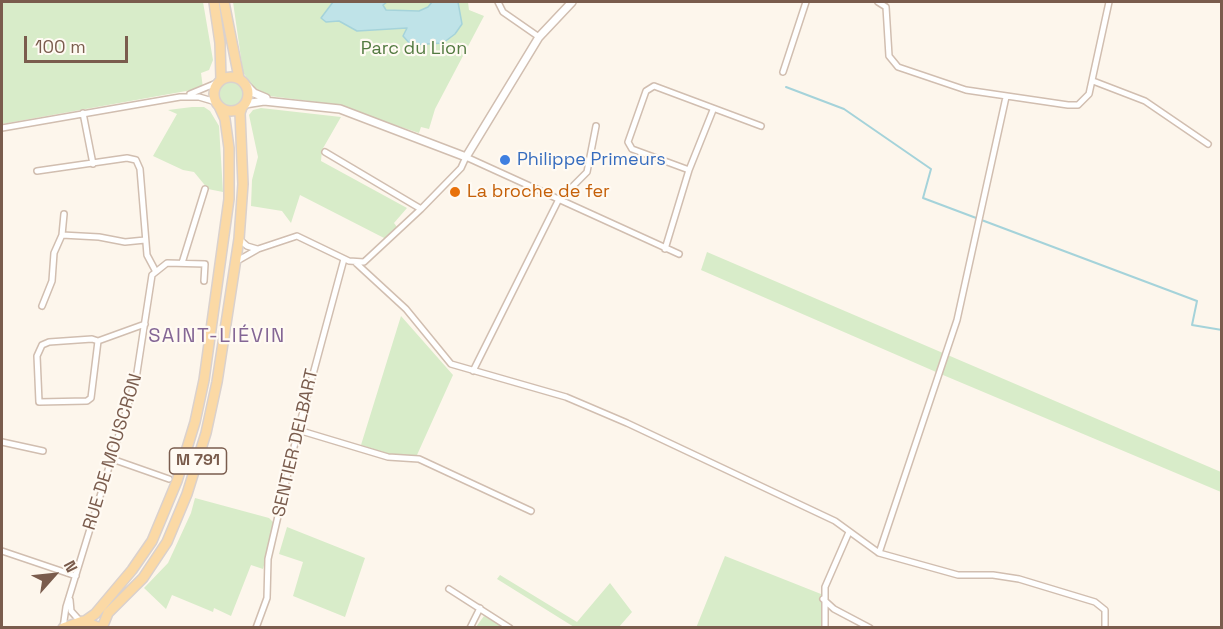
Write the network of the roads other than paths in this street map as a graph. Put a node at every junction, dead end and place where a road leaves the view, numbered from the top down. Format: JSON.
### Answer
{"nodes":[{"id":1,"x":214,"y":2,"type":"edge"},
{"id":2,"x":225,"y":2,"type":"edge"},
{"id":3,"x":498,"y":2,"type":"edge"},
{"id":4,"x":572,"y":2,"type":"edge"},
{"id":5,"x":806,"y":2,"type":"edge"},
{"id":6,"x":883,"y":2,"type":"edge"},
{"id":7,"x":1109,"y":2,"type":"edge"},
{"id":8,"x":539,"y":38,"type":"junction"},
{"id":9,"x":783,"y":72,"type":"dead end"},
{"id":10,"x":220,"y":81,"type":"junction"},
{"id":11,"x":1093,"y":81,"type":"junction"},
{"id":12,"x":243,"y":82,"type":"junction"},
{"id":13,"x":180,"y":97,"type":"junction"},
{"id":14,"x":1006,"y":97,"type":"junction"},
{"id":15,"x":280,"y":102,"type":"junction"},
{"id":16,"x":218,"y":104,"type":"junction"},
{"id":17,"x":244,"y":105,"type":"junction"},
{"id":18,"x":713,"y":110,"type":"junction"},
{"id":19,"x":83,"y":113,"type":"junction"},
{"id":20,"x":596,"y":126,"type":"dead end"},
{"id":21,"x":761,"y":126,"type":"dead end"},
{"id":22,"x":2,"y":128,"type":"edge"},
{"id":23,"x":1208,"y":144,"type":"dead end"},
{"id":24,"x":325,"y":152,"type":"dead end"},
{"id":25,"x":466,"y":157,"type":"junction"},
{"id":26,"x":93,"y":164,"type":"junction"},
{"id":27,"x":689,"y":170,"type":"junction"},
{"id":28,"x":37,"y":171,"type":"dead end"},
{"id":29,"x":205,"y":189,"type":"dead end"},
{"id":30,"x":558,"y":201,"type":"junction"},
{"id":31,"x":421,"y":209,"type":"junction"},
{"id":32,"x":64,"y":214,"type":"dead end"},
{"id":33,"x":62,"y":235,"type":"junction"},
{"id":34,"x":239,"y":239,"type":"junction"},
{"id":35,"x":145,"y":240,"type":"junction"},
{"id":36,"x":258,"y":249,"type":"junction"},
{"id":37,"x":665,"y":249,"type":"junction"},
{"id":38,"x":679,"y":254,"type":"dead end"},
{"id":39,"x":344,"y":259,"type":"junction"},
{"id":40,"x":235,"y":262,"type":"junction"},
{"id":41,"x":182,"y":263,"type":"junction"},
{"id":42,"x":356,"y":263,"type":"junction"},
{"id":43,"x":155,"y":270,"type":"junction"},
{"id":44,"x":204,"y":281,"type":"dead end"},
{"id":45,"x":42,"y":306,"type":"dead end"},
{"id":46,"x":145,"y":324,"type":"junction"},
{"id":47,"x":98,"y":341,"type":"junction"},
{"id":48,"x":473,"y":371,"type":"junction"},
{"id":49,"x":298,"y":430,"type":"junction"},
{"id":50,"x":2,"y":442,"type":"edge"},
{"id":51,"x":43,"y":451,"type":"dead end"},
{"id":52,"x":112,"y":459,"type":"junction"},
{"id":53,"x":169,"y":479,"type":"dead end"},
{"id":54,"x":531,"y":511,"type":"dead end"},
{"id":55,"x":849,"y":532,"type":"junction"},
{"id":56,"x":2,"y":551,"type":"edge"},
{"id":57,"x":879,"y":553,"type":"junction"},
{"id":58,"x":76,"y":576,"type":"junction"},
{"id":59,"x":449,"y":589,"type":"dead end"},
{"id":60,"x":71,"y":596,"type":"junction"},
{"id":61,"x":823,"y":599,"type":"junction"},
{"id":62,"x":480,"y":608,"type":"junction"},
{"id":63,"x":82,"y":621,"type":"junction"},
{"id":64,"x":63,"y":627,"type":"edge"},
{"id":65,"x":101,"y":627,"type":"edge"},
{"id":66,"x":256,"y":627,"type":"edge"},
{"id":67,"x":470,"y":627,"type":"edge"},
{"id":68,"x":510,"y":627,"type":"edge"},
{"id":69,"x":825,"y":627,"type":"edge"},
{"id":70,"x":870,"y":627,"type":"edge"},
{"id":71,"x":1105,"y":627,"type":"edge"}],
"edges":[{"from":1,"to":10,"type":"main road"},
{"from":2,"to":12,"type":"main road"},
{"from":3,"to":8,"type":"street"},
{"from":4,"to":8,"type":"street"},
{"from":5,"to":9,"type":"street"},
{"from":6,"to":14,"type":"street"},
{"from":7,"to":11,"type":"street"},
{"from":8,"to":25,"type":"street"},
{"from":10,"to":12,"type":"main road"},
{"from":10,"to":13,"type":"street"},
{"from":10,"to":16,"type":"main road"},
{"from":11,"to":14,"type":"street"},
{"from":11,"to":23,"type":"street"},
{"from":12,"to":15,"type":"street"},
{"from":12,"to":17,"type":"main road"},
{"from":13,"to":16,"type":"street"},
{"from":13,"to":19,"type":"street"},
{"from":14,"to":57,"type":"street"},
{"from":15,"to":17,"type":"street"},
{"from":15,"to":25,"type":"street"},
{"from":16,"to":17,"type":"main road"},
{"from":16,"to":63,"type":"main road","number":"M 791"},
{"from":17,"to":34,"type":"main road","number":"M 791"},
{"from":18,"to":21,"type":"street"},
{"from":18,"to":27,"type":"street"},
{"from":18,"to":27,"type":"street"},
{"from":19,"to":22,"type":"street"},
{"from":19,"to":26,"type":"street"},
{"from":20,"to":30,"type":"street"},
{"from":24,"to":31,"type":"street"},
{"from":25,"to":30,"type":"street"},
{"from":25,"to":31,"type":"street"},
{"from":26,"to":28,"type":"street"},
{"from":26,"to":35,"type":"street"},
{"from":27,"to":37,"type":"street"},
{"from":29,"to":41,"type":"street"},
{"from":30,"to":37,"type":"street"},
{"from":30,"to":48,"type":"street"},
{"from":31,"to":42,"type":"street"},
{"from":32,"to":33,"type":"street"},
{"from":33,"to":35,"type":"street"},
{"from":33,"to":45,"type":"street"},
{"from":34,"to":36,"type":"street"},
{"from":34,"to":40,"type":"main road","number":"M 791"},
{"from":35,"to":43,"type":"street"},
{"from":36,"to":39,"type":"street"},
{"from":36,"to":40,"type":"street"},
{"from":37,"to":38,"type":"street"},
{"from":39,"to":42,"type":"street"},
{"from":39,"to":49,"type":"street","name":"SENTIER DELBART"},
{"from":40,"to":65,"type":"main road","number":"M 791"},
{"from":41,"to":43,"type":"street"},
{"from":41,"to":44,"type":"street"},
{"from":42,"to":48,"type":"street"},
{"from":43,"to":46,"type":"street","name":"RUE DE MOUSCRON"},
{"from":46,"to":47,"type":"street"},
{"from":46,"to":52,"type":"street","name":"RUE DE MOUSCRON"},
{"from":47,"to":47,"type":"street"},
{"from":48,"to":55,"type":"street"},
{"from":49,"to":54,"type":"street"},
{"from":49,"to":66,"type":"street","name":"SENTIER DELBART"},
{"from":50,"to":51,"type":"street"},
{"from":52,"to":53,"type":"street"},
{"from":52,"to":58,"type":"street","name":"RUE DE MOUSCRON"},
{"from":55,"to":57,"type":"street"},
{"from":55,"to":61,"type":"street"},
{"from":56,"to":58,"type":"street"},
{"from":57,"to":71,"type":"street"},
{"from":58,"to":60,"type":"street","name":"RUE DE MOUSCRON"},
{"from":59,"to":62,"type":"street"},
{"from":60,"to":63,"type":"street"},
{"from":60,"to":64,"type":"street","name":"RUE DE MOUSCRON"},
{"from":61,"to":69,"type":"street"},
{"from":61,"to":70,"type":"street"},
{"from":62,"to":67,"type":"street"},
{"from":62,"to":68,"type":"street"},
{"from":63,"to":64,"type":"main road"},
{"from":63,"to":65,"type":"main road"}]}
